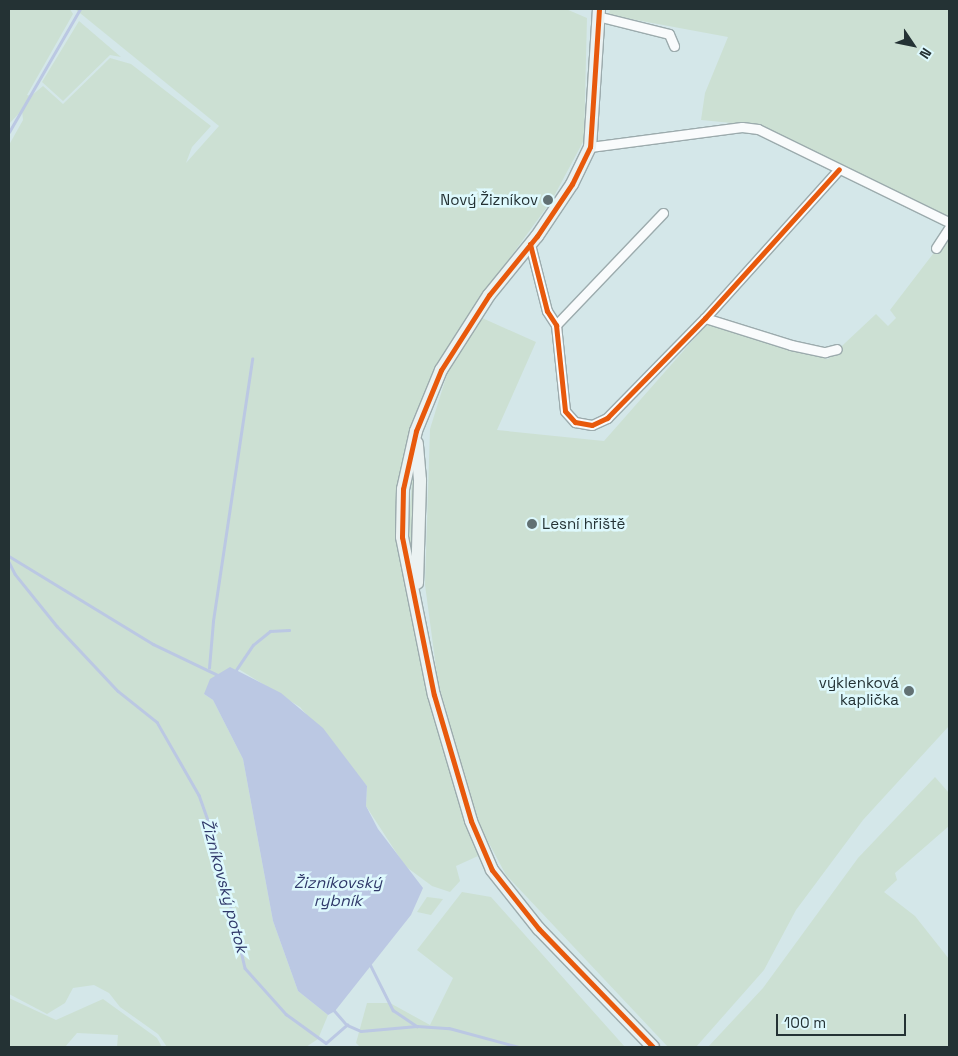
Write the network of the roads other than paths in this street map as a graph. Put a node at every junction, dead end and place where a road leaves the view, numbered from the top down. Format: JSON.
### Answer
{"nodes":[{"id":1,"x":598,"y":12,"type":"edge"},
{"id":2,"x":674,"y":46,"type":"dead end"},
{"id":3,"x":590,"y":147,"type":"junction"},
{"id":4,"x":839,"y":169,"type":"junction"},
{"id":5,"x":663,"y":213,"type":"dead end"},
{"id":6,"x":949,"y":222,"type":"edge"},
{"id":7,"x":949,"y":228,"type":"edge"},
{"id":8,"x":530,"y":244,"type":"junction"},
{"id":9,"x":936,"y":248,"type":"dead end"},
{"id":10,"x":705,"y":318,"type":"junction"},
{"id":11,"x":556,"y":326,"type":"junction"},
{"id":12,"x":837,"y":350,"type":"dead end"},
{"id":13,"x":653,"y":1047,"type":"edge"}],
"edges":[{"from":1,"to":2,"type":"street"},
{"from":1,"to":3,"type":"street"},
{"from":3,"to":4,"type":"street"},
{"from":3,"to":8,"type":"street"},
{"from":4,"to":6,"type":"street"},
{"from":4,"to":10,"type":"street"},
{"from":5,"to":11,"type":"street"},
{"from":7,"to":9,"type":"street"},
{"from":8,"to":11,"type":"street"},
{"from":8,"to":13,"type":"street"},
{"from":10,"to":11,"type":"street"},
{"from":10,"to":12,"type":"street"}]}
